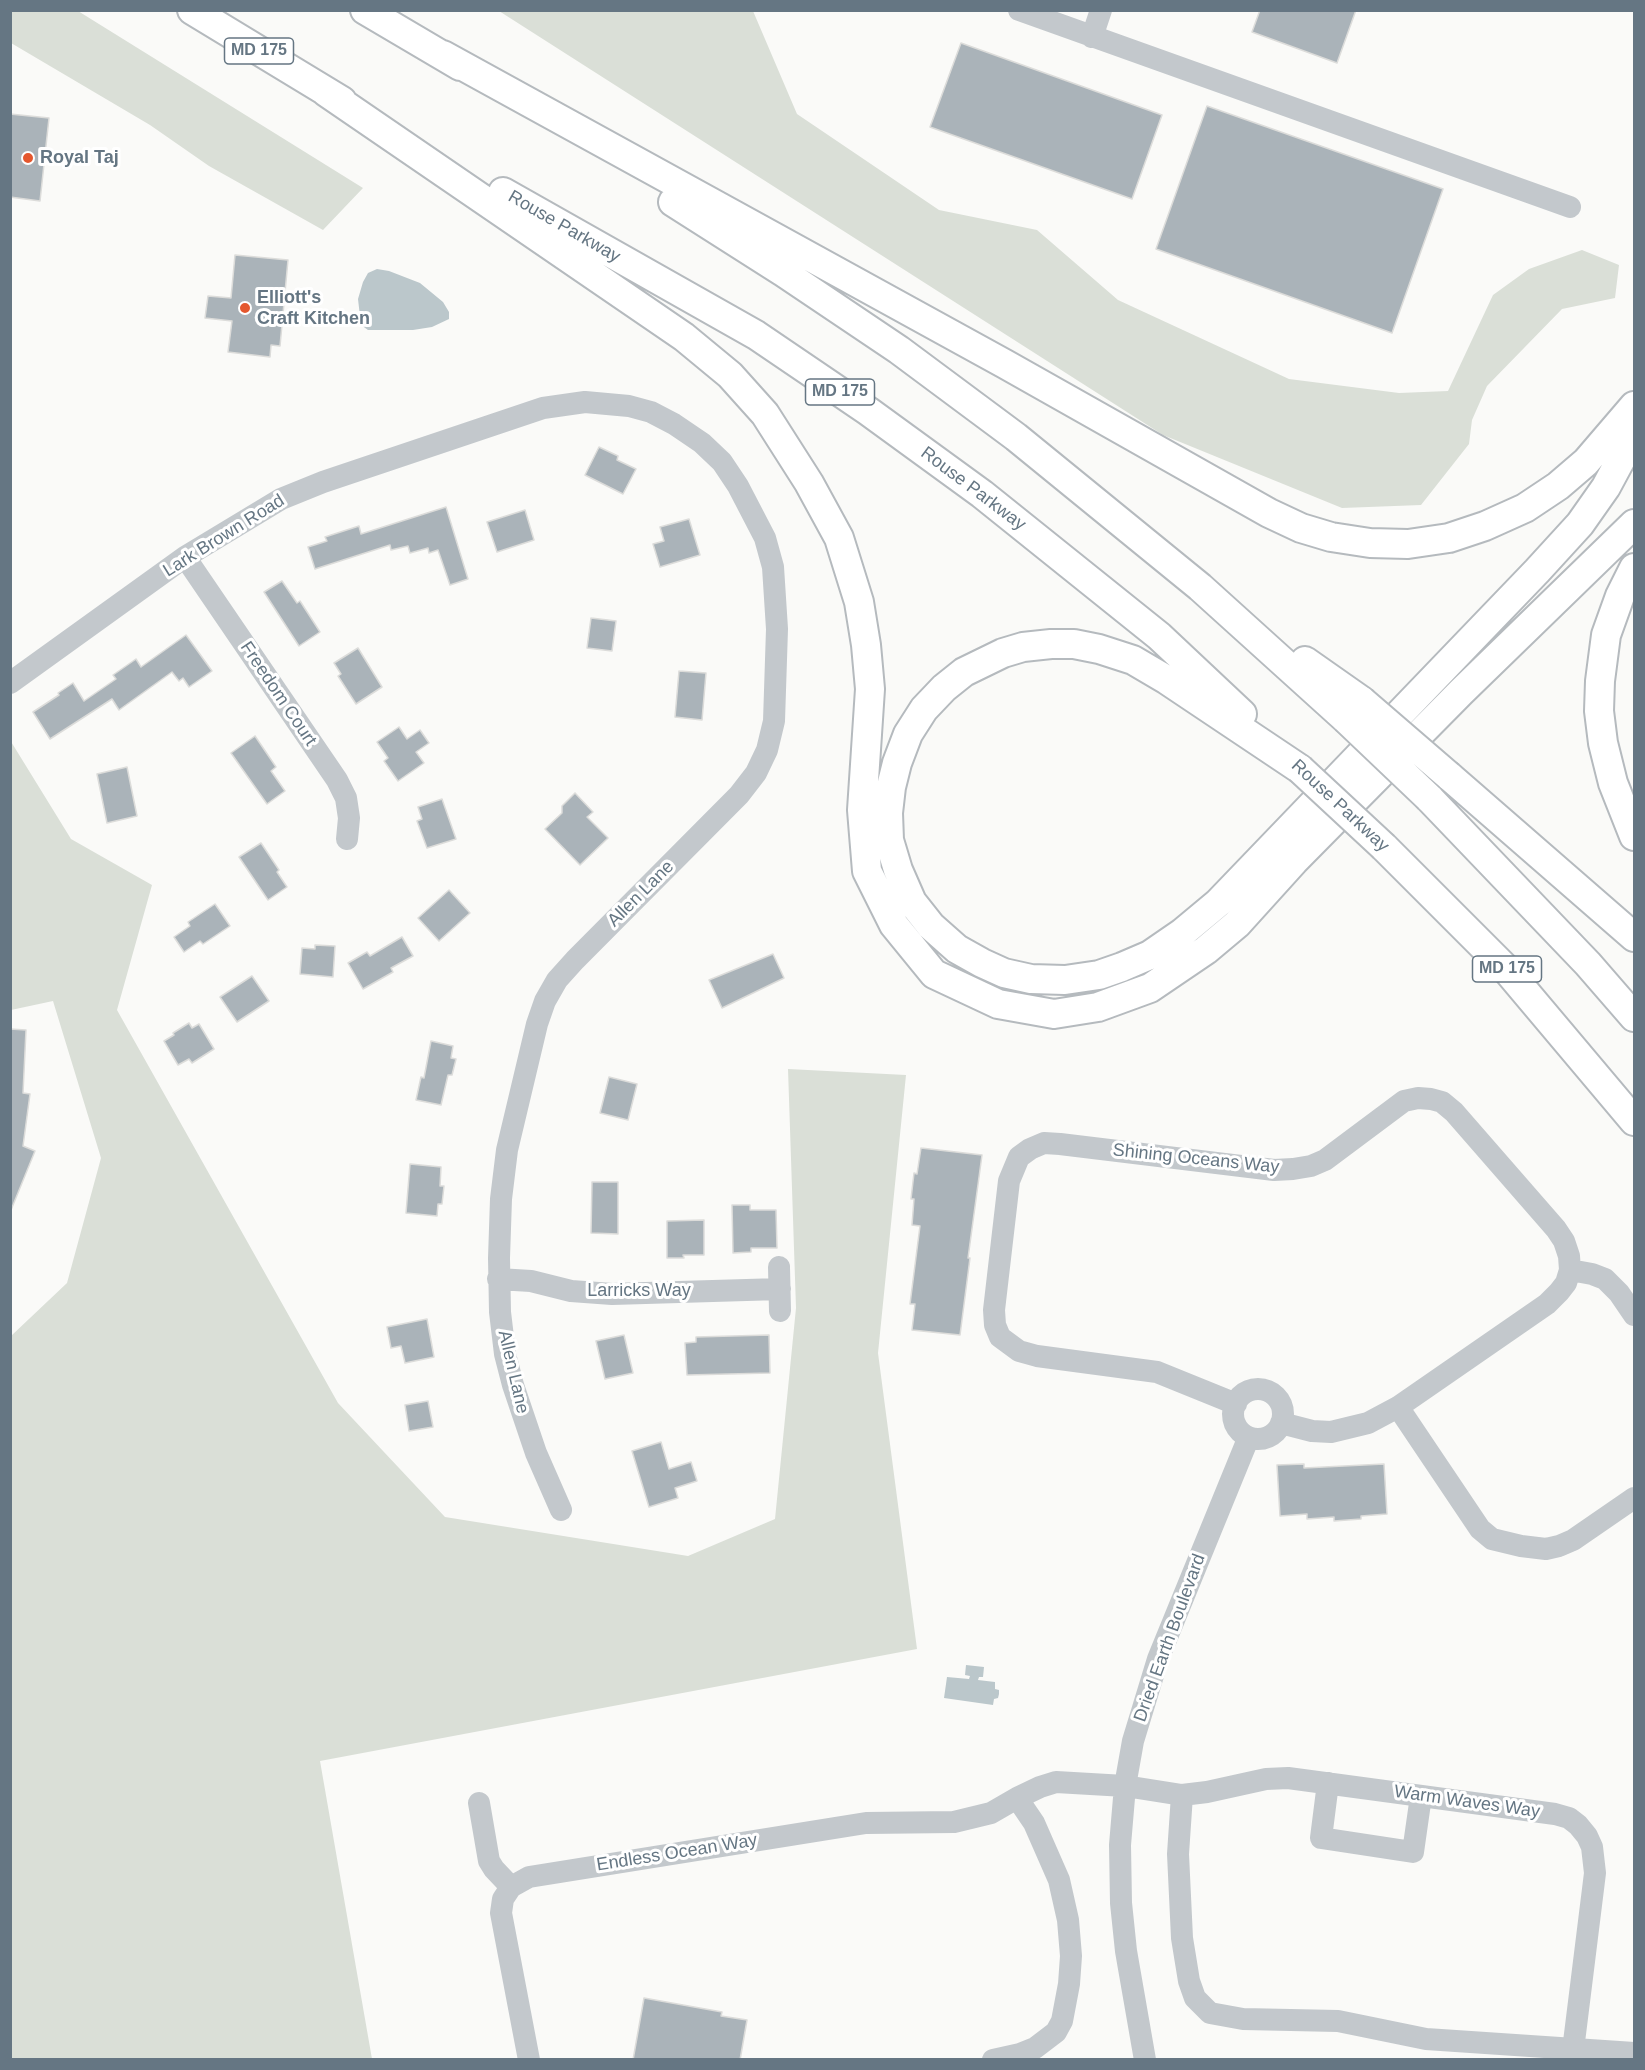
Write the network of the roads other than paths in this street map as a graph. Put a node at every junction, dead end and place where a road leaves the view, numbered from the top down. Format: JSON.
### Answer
{"nodes":[{"id":1,"x":192,"y":10,"type":"edge"},
{"id":2,"x":365,"y":10,"type":"edge"},
{"id":3,"x":1019,"y":10,"type":"edge"},
{"id":4,"x":1101,"y":10,"type":"edge"},
{"id":5,"x":1066,"y":19,"type":"edge"},
{"id":6,"x":1092,"y":37,"type":"junction"},
{"id":7,"x":443,"y":55,"type":"junction"},
{"id":8,"x":326,"y":92,"type":"junction"},
{"id":9,"x":1570,"y":207,"type":"dead end"},
{"id":10,"x":566,"y":404,"type":"joint"},
{"id":11,"x":1635,"y":406,"type":"edge"},
{"id":12,"x":1635,"y":435,"type":"edge"},
{"id":13,"x":1635,"y":524,"type":"edge"},
{"id":14,"x":185,"y":557,"type":"junction"},
{"id":15,"x":1635,"y":568,"type":"edge"},
{"id":16,"x":10,"y":683,"type":"edge"},
{"id":17,"x":1354,"y":710,"type":"junction"},
{"id":18,"x":1300,"y":769,"type":"junction"},
{"id":19,"x":1635,"y":836,"type":"edge"},
{"id":20,"x":346,"y":839,"type":"dead end"},
{"id":21,"x":1635,"y":937,"type":"edge"},
{"id":22,"x":1635,"y":1017,"type":"edge"},
{"id":23,"x":1627,"y":1111,"type":"edge"},
{"id":24,"x":1635,"y":1127,"type":"edge"},
{"id":25,"x":1570,"y":1270,"type":"junction"},
{"id":26,"x":498,"y":1279,"type":"junction"},
{"id":27,"x":780,"y":1289,"type":"dead end"},
{"id":28,"x":1635,"y":1315,"type":"edge"},
{"id":29,"x":1236,"y":1404,"type":"junction"},
{"id":30,"x":1398,"y":1407,"type":"junction"},
{"id":31,"x":1281,"y":1423,"type":"junction"},
{"id":32,"x":1248,"y":1439,"type":"junction"},
{"id":33,"x":1635,"y":1498,"type":"edge"},
{"id":34,"x":561,"y":1510,"type":"dead end"},
{"id":35,"x":1328,"y":1783,"type":"junction"},
{"id":36,"x":1125,"y":1786,"type":"junction"},
{"id":37,"x":1182,"y":1795,"type":"junction"},
{"id":38,"x":1421,"y":1796,"type":"junction"},
{"id":39,"x":1017,"y":1797,"type":"junction"},
{"id":40,"x":479,"y":1803,"type":"dead end"},
{"id":41,"x":511,"y":1887,"type":"junction"},
{"id":42,"x":1573,"y":2050,"type":"junction"},
{"id":43,"x":1635,"y":2053,"type":"edge"},
{"id":44,"x":529,"y":2060,"type":"edge"},
{"id":45,"x":993,"y":2060,"type":"edge"},
{"id":46,"x":1145,"y":2060,"type":"edge"}],
"edges":[{"from":1,"to":8,"type":"main road","name":"Rouse Parkway","number":"MD 175"},
{"from":2,"to":7,"type":"main road"},
{"from":3,"to":5,"type":"street"},
{"from":4,"to":6,"type":"street"},
{"from":5,"to":6,"type":"street"},
{"from":6,"to":9,"type":"street"},
{"from":7,"to":11,"type":"main road"},
{"from":7,"to":17,"type":"main road"},
{"from":8,"to":13,"type":"main road"},
{"from":8,"to":18,"type":"main road","name":"Rouse Parkway","number":"MD 175"},
{"from":10,"to":14,"type":"street","name":"Lark Brown Road"},
{"from":10,"to":26,"type":"street","name":"Allen Lane"},
{"from":12,"to":18,"type":"main road"},
{"from":14,"to":16,"type":"street","name":"Lark Brown Road"},
{"from":14,"to":20,"type":"street","name":"Freedom Court"},
{"from":15,"to":19,"type":"main road"},
{"from":17,"to":21,"type":"main road","bridge":true},
{"from":17,"to":22,"type":"main road","bridge":true},
{"from":18,"to":23,"type":"main road","name":"Rouse Parkway","number":"MD 175","bridge":true},
{"from":23,"to":24,"type":"main road","name":"Rouse Parkway"},
{"from":25,"to":28,"type":"street"},
{"from":25,"to":29,"type":"street","name":"Shining Oceans Way"},
{"from":25,"to":30,"type":"street"},
{"from":26,"to":27,"type":"street","name":"Larricks Way"},
{"from":26,"to":34,"type":"street","name":"Allen Lane"},
{"from":29,"to":31,"type":"street"},
{"from":29,"to":32,"type":"street"},
{"from":30,"to":31,"type":"street"},
{"from":30,"to":33,"type":"street"},
{"from":31,"to":32,"type":"street"},
{"from":32,"to":36,"type":"street","name":"Dried Earth Boulevard"},
{"from":35,"to":37,"type":"street","name":"Warm Waves Way"},
{"from":35,"to":38,"type":"street","name":"Warm Waves Way"},
{"from":35,"to":38,"type":"street"},
{"from":36,"to":37,"type":"street","name":"Warm Waves Way"},
{"from":36,"to":39,"type":"street","name":"Endless Ocean Way"},
{"from":36,"to":46,"type":"street","name":"Dried Earth Boulevard"},
{"from":37,"to":42,"type":"street"},
{"from":38,"to":42,"type":"street","name":"Warm Waves Way"},
{"from":39,"to":41,"type":"street","name":"Endless Ocean Way"},
{"from":39,"to":45,"type":"street"},
{"from":40,"to":41,"type":"street"},
{"from":41,"to":44,"type":"street"},
{"from":42,"to":43,"type":"street"}]}
